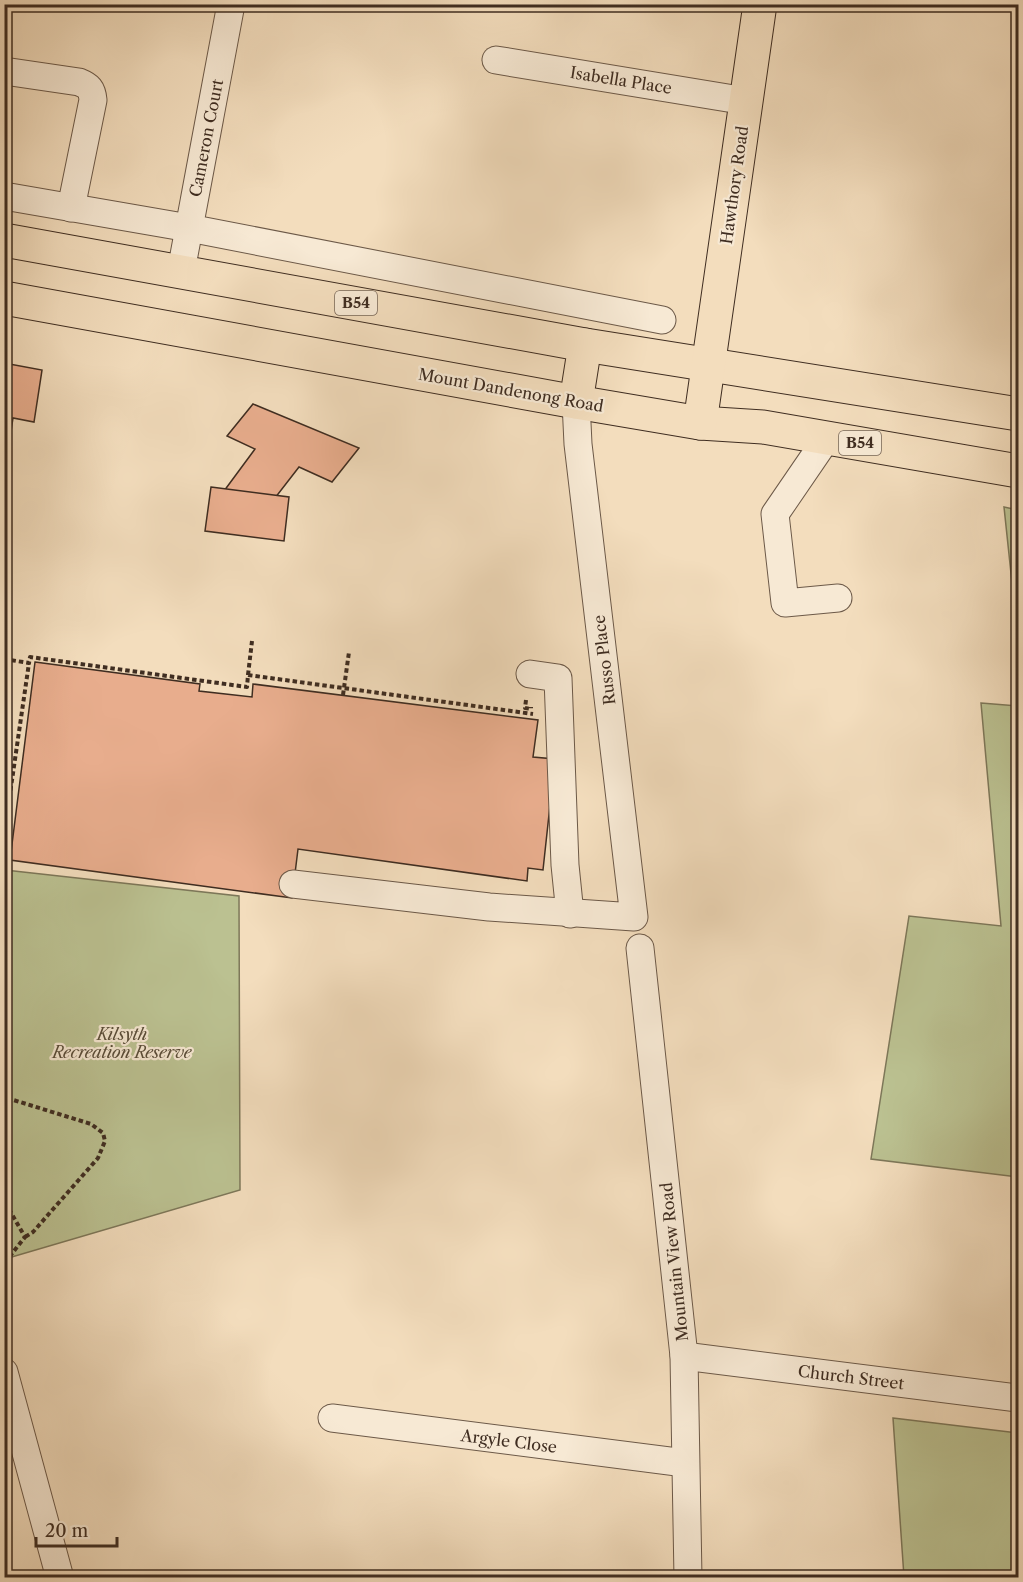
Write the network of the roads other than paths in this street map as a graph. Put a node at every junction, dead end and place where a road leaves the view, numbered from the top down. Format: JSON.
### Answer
{"nodes":[{"id":1,"x":231,"y":4,"type":"edge"},
{"id":2,"x":760,"y":4,"type":"edge"},
{"id":3,"x":496,"y":60,"type":"dead end"},
{"id":4,"x":4,"y":71,"type":"edge"},
{"id":5,"x":746,"y":101,"type":"junction"},
{"id":6,"x":4,"y":195,"type":"edge"},
{"id":7,"x":71,"y":208,"type":"junction"},
{"id":8,"x":189,"y":228,"type":"junction"},
{"id":9,"x":4,"y":240,"type":"edge"},
{"id":10,"x":181,"y":271,"type":"junction"},
{"id":11,"x":4,"y":298,"type":"edge"},
{"id":12,"x":662,"y":320,"type":"dead end"},
{"id":13,"x":585,"y":345,"type":"junction"},
{"id":14,"x":708,"y":366,"type":"junction"},
{"id":15,"x":576,"y":402,"type":"junction"},
{"id":16,"x":1018,"y":414,"type":"edge"},
{"id":17,"x":700,"y":423,"type":"junction"},
{"id":18,"x":827,"y":438,"type":"junction"},
{"id":19,"x":1018,"y":471,"type":"edge"},
{"id":20,"x":837,"y":598,"type":"dead end"},
{"id":21,"x":531,"y":687,"type":"road end"},
{"id":22,"x":293,"y":884,"type":"dead end"},
{"id":23,"x":570,"y":914,"type":"junction"},
{"id":24,"x":640,"y":948,"type":"dead end"},
{"id":25,"x":684,"y":1356,"type":"junction"},
{"id":26,"x":4,"y":1372,"type":"edge"},
{"id":27,"x":1018,"y":1398,"type":"edge"},
{"id":28,"x":332,"y":1418,"type":"dead end"},
{"id":29,"x":14,"y":1439,"type":"edge"},
{"id":30,"x":685,"y":1463,"type":"junction"},
{"id":31,"x":60,"y":1578,"type":"edge"},
{"id":32,"x":688,"y":1578,"type":"edge"}],
"edges":[{"from":1,"to":8,"type":"street","name":"Cameron Court"},
{"from":2,"to":5,"type":"main road","name":"Hawthory Road"},
{"from":3,"to":5,"type":"street","name":"Isabella Place"},
{"from":4,"to":7,"type":"street"},
{"from":5,"to":14,"type":"main road","name":"Hawthory Road"},
{"from":6,"to":7,"type":"street"},
{"from":7,"to":8,"type":"street"},
{"from":8,"to":10,"type":"street","name":"Cameron Court"},
{"from":8,"to":12,"type":"street"},
{"from":9,"to":10,"type":"main road","number":"B54"},
{"from":10,"to":13,"type":"main road","number":"B54"},
{"from":11,"to":15,"type":"main road","name":"Mount Dandenong Road","number":"B54"},
{"from":13,"to":14,"type":"main road","number":"B54"},
{"from":13,"to":15,"type":"main road"},
{"from":14,"to":16,"type":"main road","number":"B54"},
{"from":14,"to":17,"type":"main road","name":"Hawthory Road"},
{"from":15,"to":17,"type":"main road","name":"Mount Dandenong Road","number":"B54"},
{"from":15,"to":23,"type":"street","name":"Russo Place"},
{"from":17,"to":18,"type":"main road","name":"Mount Dandenong Road","number":"B54"},
{"from":18,"to":19,"type":"main road","name":"Mount Dandenong Road","number":"B54"},
{"from":18,"to":20,"type":"street"},
{"from":21,"to":23,"type":"street"},
{"from":22,"to":23,"type":"street"},
{"from":24,"to":25,"type":"street","name":"Mountain View Road"},
{"from":25,"to":27,"type":"street","name":"Church Street"},
{"from":25,"to":30,"type":"street","name":"Mountain View Road"},
{"from":26,"to":29,"type":"street"},
{"from":28,"to":30,"type":"street","name":"Argyle Close"},
{"from":29,"to":31,"type":"street"},
{"from":30,"to":32,"type":"street","name":"Mountain View Road"}]}
